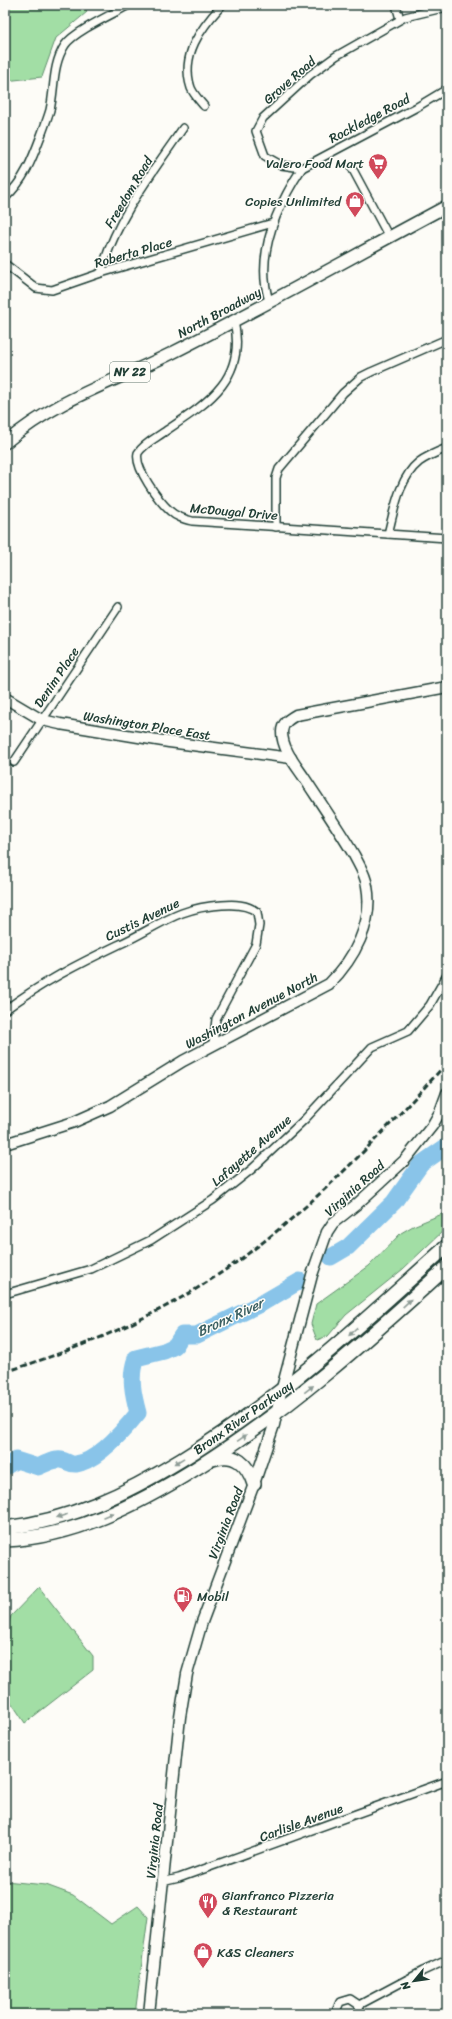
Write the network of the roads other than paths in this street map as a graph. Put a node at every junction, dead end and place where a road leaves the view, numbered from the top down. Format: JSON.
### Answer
{"nodes":[{"id":1,"x":129,"y":5,"type":"edge"},
{"id":2,"x":222,"y":5,"type":"edge"},
{"id":3,"x":396,"y":5,"type":"edge"},
{"id":4,"x":447,"y":7,"type":"edge"},
{"id":5,"x":400,"y":20,"type":"junction"},
{"id":6,"x":447,"y":88,"type":"edge"},
{"id":7,"x":204,"y":106,"type":"dead end"},
{"id":8,"x":183,"y":128,"type":"dead end"},
{"id":9,"x":302,"y":168,"type":"junction"},
{"id":10,"x":352,"y":168,"type":"dead end"},
{"id":11,"x":5,"y":198,"type":"edge"},
{"id":12,"x":447,"y":206,"type":"edge"},
{"id":13,"x":273,"y":223,"type":"junction"},
{"id":14,"x":388,"y":237,"type":"junction"},
{"id":15,"x":5,"y":264,"type":"edge"},
{"id":16,"x":101,"y":273,"type":"junction"},
{"id":17,"x":269,"y":301,"type":"junction"},
{"id":18,"x":234,"y":321,"type":"junction"},
{"id":19,"x":447,"y":339,"type":"edge"},
{"id":20,"x":5,"y":443,"type":"edge"},
{"id":21,"x":447,"y":448,"type":"edge"},
{"id":22,"x":276,"y":527,"type":"junction"},
{"id":23,"x":388,"y":534,"type":"junction"},
{"id":24,"x":447,"y":538,"type":"edge"},
{"id":25,"x":118,"y":607,"type":"dead end"},
{"id":26,"x":447,"y":687,"type":"edge"},
{"id":27,"x":5,"y":698,"type":"edge"},
{"id":28,"x":42,"y":720,"type":"junction"},
{"id":29,"x":291,"y":758,"type":"junction"},
{"id":30,"x":14,"y":762,"type":"dead end"},
{"id":31,"x":447,"y":975,"type":"edge"},
{"id":32,"x":5,"y":1010,"type":"edge"},
{"id":33,"x":213,"y":1044,"type":"junction"},
{"id":34,"x":447,"y":1093,"type":"edge"},
{"id":35,"x":5,"y":1144,"type":"edge"},
{"id":36,"x":447,"y":1246,"type":"edge"},
{"id":37,"x":447,"y":1267,"type":"edge"},
{"id":38,"x":5,"y":1294,"type":"edge"},
{"id":39,"x":281,"y":1392,"type":"junction"},
{"id":40,"x":278,"y":1412,"type":"junction"},
{"id":41,"x":210,"y":1460,"type":"junction"},
{"id":42,"x":254,"y":1484,"type":"junction"},
{"id":43,"x":5,"y":1528,"type":"edge"},
{"id":44,"x":5,"y":1540,"type":"edge"},
{"id":45,"x":447,"y":1781,"type":"edge"},
{"id":46,"x":162,"y":1882,"type":"junction"},
{"id":47,"x":447,"y":1960,"type":"edge"},
{"id":48,"x":359,"y":2005,"type":"junction"},
{"id":49,"x":149,"y":2014,"type":"edge"},
{"id":50,"x":337,"y":2014,"type":"edge"},
{"id":51,"x":360,"y":2014,"type":"edge"}],
"edges":[{"from":1,"to":11,"type":"street"},
{"from":2,"to":7,"type":"street"},
{"from":3,"to":5,"type":"street"},
{"from":4,"to":5,"type":"street","name":"Grove Road"},
{"from":5,"to":9,"type":"street","name":"Grove Road"},
{"from":6,"to":9,"type":"street","name":"Rockledge Road"},
{"from":8,"to":16,"type":"street","name":"Freedom Road"},
{"from":9,"to":13,"type":"street"},
{"from":10,"to":14,"type":"street"},
{"from":12,"to":14,"type":"main road","name":"North Broadway","number":"NY 22"},
{"from":13,"to":16,"type":"street","name":"Roberta Place"},
{"from":13,"to":17,"type":"street"},
{"from":14,"to":17,"type":"main road","name":"North Broadway","number":"NY 22"},
{"from":15,"to":16,"type":"street","name":"Roberta Place"},
{"from":17,"to":18,"type":"main road","name":"North Broadway","number":"NY 22"},
{"from":18,"to":20,"type":"main road","name":"North Broadway","number":"NY 22"},
{"from":18,"to":22,"type":"street","name":"McDougal Drive"},
{"from":19,"to":22,"type":"street"},
{"from":21,"to":23,"type":"street"},
{"from":22,"to":23,"type":"street","name":"McDougal Drive"},
{"from":23,"to":24,"type":"street","name":"McDougal Drive"},
{"from":25,"to":28,"type":"street","name":"Denim Place"},
{"from":26,"to":29,"type":"street","name":"Washington Avenue North"},
{"from":27,"to":28,"type":"street","name":"Washington Place East"},
{"from":28,"to":29,"type":"street","name":"Washington Place East"},
{"from":28,"to":30,"type":"street","name":"Denim Place"},
{"from":29,"to":33,"type":"street","name":"Washington Avenue North"},
{"from":31,"to":38,"type":"street","name":"Lafayette Avenue"},
{"from":32,"to":33,"type":"street","name":"Custis Avenue"},
{"from":33,"to":35,"type":"street","name":"Washington Avenue North"},
{"from":34,"to":39,"type":"street","name":"Virginia Road"},
{"from":36,"to":39,"type":"highway","name":"Bronx River Parkway","one_way":true},
{"from":40,"to":37,"type":"highway","name":"Bronx River Parkway","one_way":true},
{"from":39,"to":40,"type":"street","name":"Virginia Road"},
{"from":39,"to":43,"type":"highway","name":"Bronx River Parkway","one_way":true},
{"from":41,"to":40,"type":"highway","name":"Bronx River Parkway","one_way":true},
{"from":40,"to":42,"type":"street","name":"Virginia Road"},
{"from":41,"to":42,"type":"highway"},
{"from":44,"to":41,"type":"highway","name":"Bronx River Parkway","one_way":true},
{"from":42,"to":46,"type":"street","name":"Virginia Road"},
{"from":45,"to":46,"type":"street","name":"Carlisle Avenue"},
{"from":46,"to":49,"type":"street","name":"Virginia Road"},
{"from":47,"to":48,"type":"street"},
{"from":48,"to":50,"type":"street"},
{"from":48,"to":51,"type":"street"}]}
